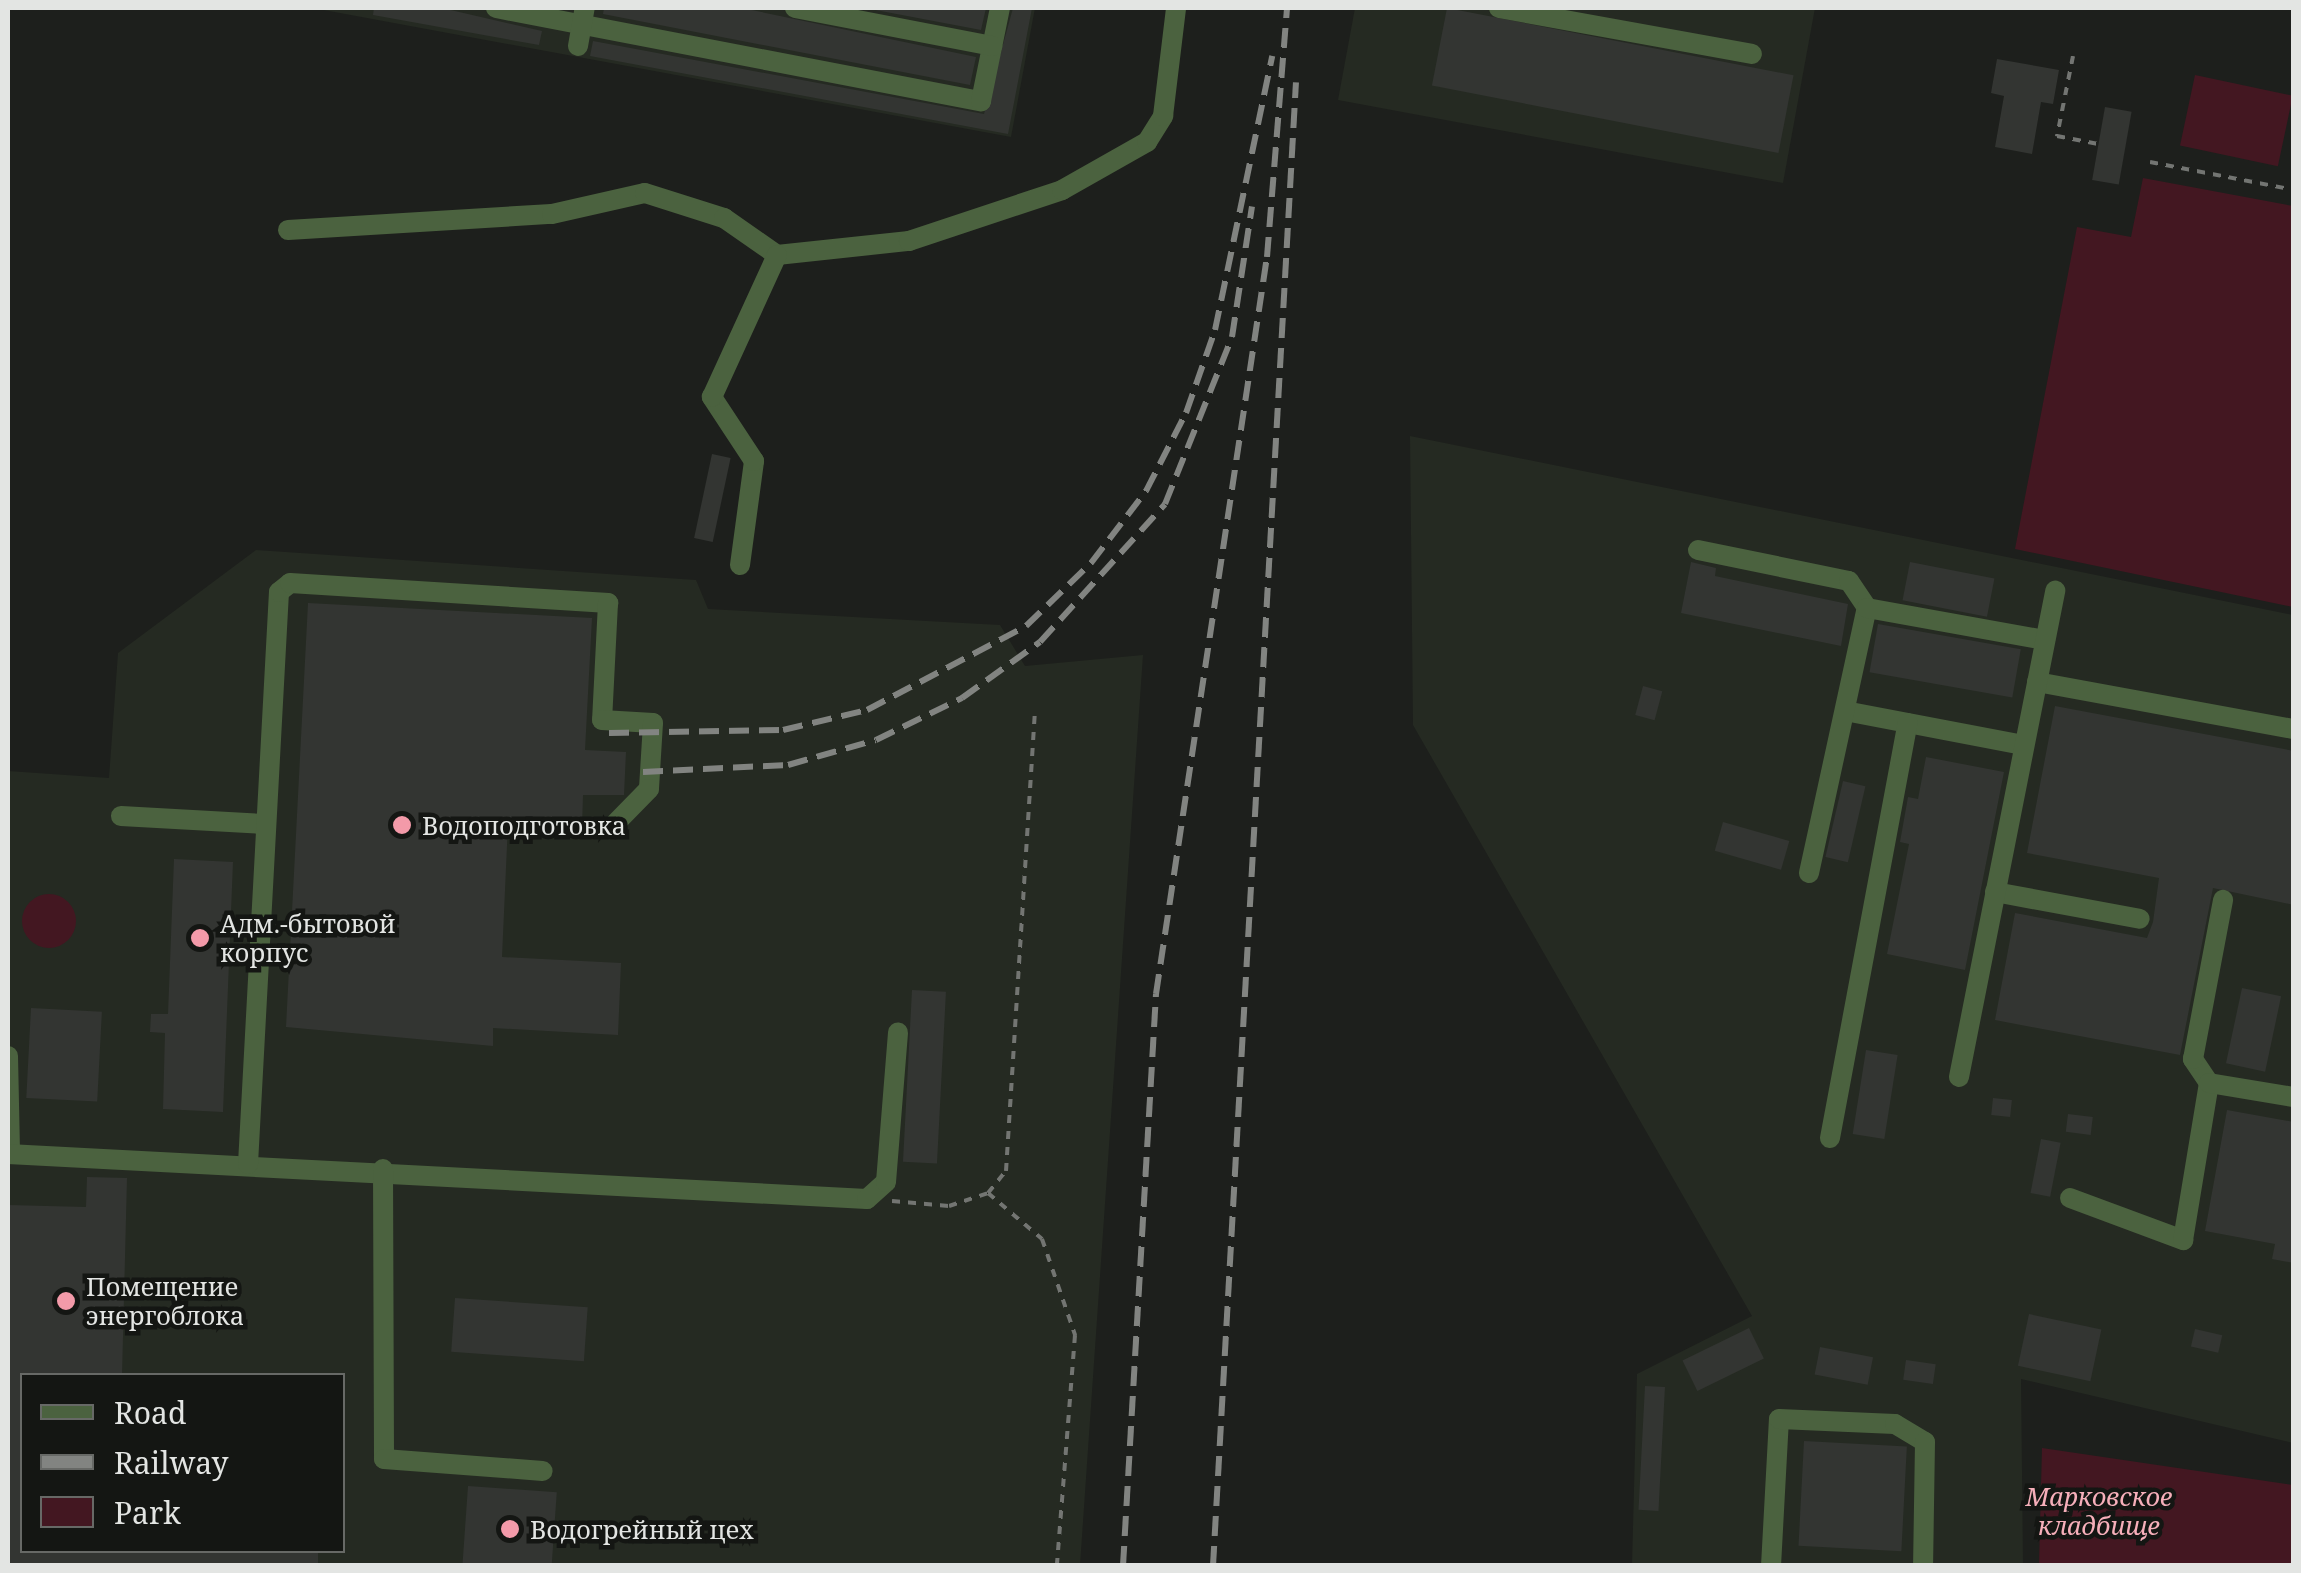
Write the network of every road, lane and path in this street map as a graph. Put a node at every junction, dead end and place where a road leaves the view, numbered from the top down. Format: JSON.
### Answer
{"nodes":[{"id":1,"x":496,"y":8,"type":"edge"},
{"id":2,"x":795,"y":8,"type":"edge"},
{"id":3,"x":1000,"y":8,"type":"edge"},
{"id":4,"x":1176,"y":8,"type":"edge"},
{"id":5,"x":1500,"y":8,"type":"edge"},
{"id":6,"x":583,"y":16,"type":"edge"},
{"id":7,"x":1614,"y":18,"type":"edge"},
{"id":8,"x":578,"y":46,"type":"dead end"},
{"id":9,"x":992,"y":46,"type":"junction"},
{"id":10,"x":1752,"y":54,"type":"dead end"},
{"id":11,"x":2072,"y":56,"type":"dead end"},
{"id":12,"x":2098,"y":144,"type":"dead end"},
{"id":13,"x":2150,"y":162,"type":"dead end"},
{"id":14,"x":2294,"y":190,"type":"edge"},
{"id":15,"x":288,"y":230,"type":"dead end"},
{"id":16,"x":777,"y":255,"type":"junction"},
{"id":17,"x":1698,"y":550,"type":"dead end"},
{"id":18,"x":740,"y":566,"type":"dead end"},
{"id":19,"x":2055,"y":590,"type":"dead end"},
{"id":20,"x":1867,"y":608,"type":"junction"},
{"id":21,"x":2045,"y":640,"type":"junction"},
{"id":22,"x":2037,"y":682,"type":"junction"},
{"id":23,"x":1845,"y":710,"type":"junction"},
{"id":24,"x":1035,"y":714,"type":"dead end"},
{"id":25,"x":1908,"y":723,"type":"junction"},
{"id":26,"x":2294,"y":729,"type":"edge"},
{"id":27,"x":2024,"y":745,"type":"junction"},
{"id":28,"x":121,"y":816,"type":"dead end"},
{"id":29,"x":266,"y":824,"type":"junction"},
{"id":30,"x":610,"y":829,"type":"dead end"},
{"id":31,"x":1809,"y":873,"type":"dead end"},
{"id":32,"x":1995,"y":892,"type":"junction"},
{"id":33,"x":2223,"y":900,"type":"dead end"},
{"id":34,"x":2140,"y":919,"type":"dead end"},
{"id":35,"x":898,"y":1032,"type":"dead end"},
{"id":36,"x":8,"y":1056,"type":"edge"},
{"id":37,"x":1959,"y":1077,"type":"dead end"},
{"id":38,"x":2209,"y":1083,"type":"junction"},
{"id":39,"x":2294,"y":1097,"type":"edge"},
{"id":40,"x":1830,"y":1138,"type":"dead end"},
{"id":41,"x":9,"y":1154,"type":"edge"},
{"id":42,"x":248,"y":1164,"type":"junction"},
{"id":43,"x":383,"y":1169,"type":"junction"},
{"id":44,"x":988,"y":1193,"type":"junction"},
{"id":45,"x":868,"y":1198,"type":"junction"},
{"id":46,"x":2070,"y":1198,"type":"dead end"},
{"id":47,"x":542,"y":1471,"type":"dead end"},
{"id":48,"x":1057,"y":1566,"type":"edge"},
{"id":49,"x":1772,"y":1566,"type":"edge"},
{"id":50,"x":1923,"y":1566,"type":"edge"}],
"edges":[{"from":1,"to":6,"type":"street"},
{"from":2,"to":9,"type":"street"},
{"from":3,"to":9,"type":"street"},
{"from":4,"to":16,"type":"street"},
{"from":5,"to":7,"type":"street"},
{"from":6,"to":8,"type":"street"},
{"from":6,"to":9,"type":"street"},
{"from":7,"to":10,"type":"street"},
{"from":11,"to":12,"type":"path"},
{"from":13,"to":14,"type":"path"},
{"from":15,"to":16,"type":"street"},
{"from":16,"to":18,"type":"street"},
{"from":17,"to":20,"type":"street"},
{"from":19,"to":21,"type":"street"},
{"from":20,"to":21,"type":"street"},
{"from":20,"to":23,"type":"street"},
{"from":21,"to":22,"type":"street"},
{"from":22,"to":26,"type":"street"},
{"from":22,"to":27,"type":"street"},
{"from":23,"to":25,"type":"street"},
{"from":23,"to":31,"type":"street"},
{"from":24,"to":44,"type":"path"},
{"from":25,"to":27,"type":"street"},
{"from":25,"to":40,"type":"street"},
{"from":27,"to":32,"type":"street"},
{"from":28,"to":29,"type":"street"},
{"from":29,"to":30,"type":"street"},
{"from":29,"to":42,"type":"street"},
{"from":32,"to":34,"type":"street"},
{"from":32,"to":37,"type":"street"},
{"from":33,"to":38,"type":"street"},
{"from":35,"to":45,"type":"street"},
{"from":36,"to":41,"type":"street"},
{"from":38,"to":39,"type":"street"},
{"from":38,"to":46,"type":"street"},
{"from":41,"to":42,"type":"street"},
{"from":42,"to":43,"type":"street"},
{"from":43,"to":45,"type":"street"},
{"from":43,"to":47,"type":"street"},
{"from":44,"to":45,"type":"path"},
{"from":44,"to":48,"type":"path"},
{"from":49,"to":50,"type":"street"}]}
